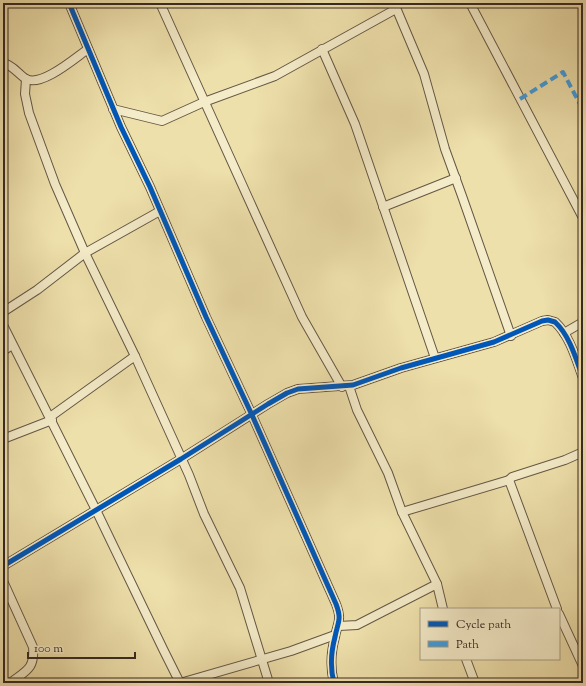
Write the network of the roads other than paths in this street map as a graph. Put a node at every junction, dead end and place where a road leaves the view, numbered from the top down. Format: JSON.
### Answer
{"nodes":[{"id":1,"x":69,"y":3,"type":"edge"},
{"id":2,"x":160,"y":3,"type":"edge"},
{"id":3,"x":471,"y":5,"type":"dead end"},
{"id":4,"x":395,"y":6,"type":"edge"},
{"id":5,"x":88,"y":49,"type":"junction"},
{"id":6,"x":322,"y":49,"type":"junction"},
{"id":7,"x":3,"y":63,"type":"edge"},
{"id":8,"x":26,"y":79,"type":"junction"},
{"id":9,"x":204,"y":102,"type":"junction"},
{"id":10,"x":113,"y":109,"type":"junction"},
{"id":11,"x":456,"y":178,"type":"junction"},
{"id":12,"x":383,"y":207,"type":"junction"},
{"id":13,"x":160,"y":211,"type":"junction"},
{"id":14,"x":583,"y":218,"type":"edge"},
{"id":15,"x":85,"y":253,"type":"junction"},
{"id":16,"x":3,"y":312,"type":"edge"},
{"id":17,"x":583,"y":322,"type":"edge"},
{"id":18,"x":3,"y":325,"type":"edge"},
{"id":19,"x":564,"y":333,"type":"junction"},
{"id":20,"x":510,"y":336,"type":"junction"},
{"id":21,"x":12,"y":345,"type":"junction"},
{"id":22,"x":3,"y":351,"type":"edge"},
{"id":23,"x":134,"y":356,"type":"junction"},
{"id":24,"x":434,"y":358,"type":"junction"},
{"id":25,"x":583,"y":378,"type":"edge"},
{"id":26,"x":346,"y":386,"type":"junction"},
{"id":27,"x":252,"y":415,"type":"junction"},
{"id":28,"x":51,"y":418,"type":"junction"},
{"id":29,"x":3,"y":439,"type":"edge"},
{"id":30,"x":583,"y":452,"type":"edge"},
{"id":31,"x":181,"y":459,"type":"junction"},
{"id":32,"x":509,"y":480,"type":"junction"},
{"id":33,"x":96,"y":510,"type":"junction"},
{"id":34,"x":402,"y":512,"type":"junction"},
{"id":35,"x":3,"y":566,"type":"edge"},
{"id":36,"x":3,"y":581,"type":"edge"},
{"id":37,"x":437,"y":584,"type":"junction"},
{"id":38,"x":443,"y":608,"type":"edge"},
{"id":39,"x":557,"y":608,"type":"edge"},
{"id":40,"x":560,"y":616,"type":"edge"},
{"id":41,"x":339,"y":626,"type":"junction"},
{"id":42,"x":335,"y":635,"type":"junction"},
{"id":43,"x":262,"y":658,"type":"junction"},
{"id":44,"x":466,"y":660,"type":"edge"},
{"id":45,"x":583,"y":666,"type":"edge"},
{"id":46,"x":10,"y":683,"type":"edge"},
{"id":47,"x":180,"y":683,"type":"edge"},
{"id":48,"x":269,"y":683,"type":"edge"},
{"id":49,"x":334,"y":683,"type":"edge"},
{"id":50,"x":475,"y":683,"type":"edge"}],
"edges":[{"from":1,"to":5,"type":"street"},
{"from":2,"to":9,"type":"street"},
{"from":3,"to":14,"type":"street"},
{"from":4,"to":6,"type":"street"},
{"from":4,"to":11,"type":"street"},
{"from":5,"to":8,"type":"street"},
{"from":5,"to":10,"type":"street"},
{"from":6,"to":9,"type":"street"},
{"from":6,"to":12,"type":"street"},
{"from":7,"to":8,"type":"street"},
{"from":8,"to":15,"type":"street"},
{"from":9,"to":10,"type":"street"},
{"from":9,"to":26,"type":"street"},
{"from":10,"to":13,"type":"street"},
{"from":11,"to":12,"type":"street"},
{"from":11,"to":20,"type":"street"},
{"from":12,"to":24,"type":"street"},
{"from":13,"to":15,"type":"street"},
{"from":13,"to":27,"type":"street"},
{"from":15,"to":16,"type":"street"},
{"from":15,"to":23,"type":"street"},
{"from":17,"to":19,"type":"street"},
{"from":18,"to":21,"type":"street"},
{"from":19,"to":20,"type":"street"},
{"from":19,"to":25,"type":"street"},
{"from":20,"to":24,"type":"street"},
{"from":21,"to":22,"type":"street"},
{"from":21,"to":28,"type":"street"},
{"from":23,"to":28,"type":"street"},
{"from":23,"to":31,"type":"street"},
{"from":24,"to":26,"type":"street"},
{"from":26,"to":27,"type":"street"},
{"from":26,"to":34,"type":"street"},
{"from":27,"to":31,"type":"street"},
{"from":27,"to":41,"type":"street"},
{"from":28,"to":29,"type":"street"},
{"from":28,"to":33,"type":"street"},
{"from":30,"to":32,"type":"street"},
{"from":31,"to":33,"type":"street"},
{"from":31,"to":43,"type":"street"},
{"from":32,"to":34,"type":"street"},
{"from":32,"to":39,"type":"street"},
{"from":33,"to":35,"type":"street"},
{"from":33,"to":47,"type":"street"},
{"from":34,"to":37,"type":"street"},
{"from":36,"to":46,"type":"street"},
{"from":37,"to":38,"type":"street"},
{"from":37,"to":41,"type":"street"},
{"from":40,"to":45,"type":"street"},
{"from":41,"to":42,"type":"street"},
{"from":42,"to":43,"type":"street"},
{"from":42,"to":49,"type":"street"},
{"from":43,"to":47,"type":"street"},
{"from":43,"to":48,"type":"street"},
{"from":44,"to":50,"type":"street"}]}
